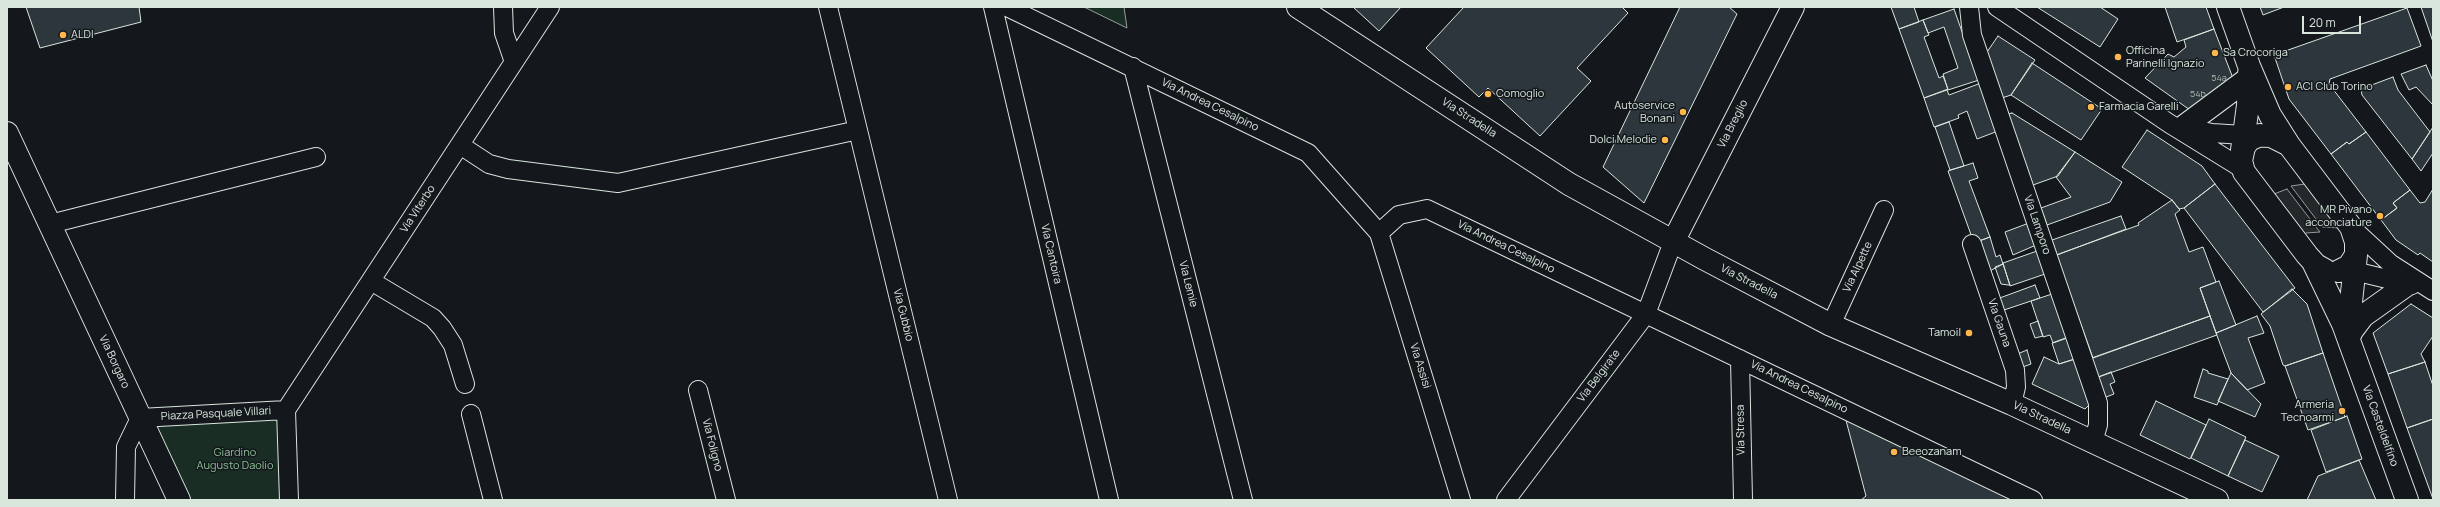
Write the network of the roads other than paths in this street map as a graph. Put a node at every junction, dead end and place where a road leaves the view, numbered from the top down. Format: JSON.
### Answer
{"nodes":[{"id":1,"x":504,"y":7,"type":"edge"},
{"id":2,"x":550,"y":7,"type":"edge"},
{"id":3,"x":828,"y":7,"type":"edge"},
{"id":4,"x":994,"y":7,"type":"edge"},
{"id":5,"x":1008,"y":7,"type":"edge"},
{"id":6,"x":1793,"y":7,"type":"edge"},
{"id":7,"x":1969,"y":7,"type":"edge"},
{"id":8,"x":1997,"y":7,"type":"edge"},
{"id":9,"x":2228,"y":7,"type":"edge"},
{"id":10,"x":1307,"y":9,"type":"edge"},
{"id":11,"x":514,"y":62,"type":"junction"},
{"id":12,"x":1133,"y":67,"type":"junction"},
{"id":13,"x":2249,"y":72,"type":"junction"},
{"id":14,"x":2177,"y":126,"type":"junction"},
{"id":15,"x":858,"y":130,"type":"junction"},
{"id":16,"x":7,"y":133,"type":"edge"},
{"id":17,"x":460,"y":145,"type":"junction"},
{"id":18,"x":2288,"y":145,"type":"junction"},
{"id":19,"x":2247,"y":154,"type":"junction"},
{"id":20,"x":316,"y":157,"type":"dead end"},
{"id":21,"x":1884,"y":210,"type":"dead end"},
{"id":22,"x":50,"y":224,"type":"junction"},
{"id":23,"x":2351,"y":227,"type":"junction"},
{"id":24,"x":1379,"y":233,"type":"junction"},
{"id":25,"x":1673,"y":242,"type":"junction"},
{"id":26,"x":1972,"y":244,"type":"dead end"},
{"id":27,"x":2313,"y":262,"type":"junction"},
{"id":28,"x":2350,"y":266,"type":"junction"},
{"id":29,"x":371,"y":281,"type":"junction"},
{"id":30,"x":2408,"y":284,"type":"junction"},
{"id":31,"x":2433,"y":292,"type":"edge"},
{"id":32,"x":1646,"y":314,"type":"junction"},
{"id":33,"x":1831,"y":325,"type":"junction"},
{"id":34,"x":2352,"y":341,"type":"junction"},
{"id":35,"x":1740,"y":359,"type":"junction"},
{"id":36,"x":465,"y":384,"type":"dead end"},
{"id":37,"x":698,"y":390,"type":"dead end"},
{"id":38,"x":2012,"y":404,"type":"junction"},
{"id":39,"x":286,"y":410,"type":"junction"},
{"id":40,"x":471,"y":414,"type":"dead end"},
{"id":41,"x":140,"y":418,"type":"junction"},
{"id":42,"x":2093,"y":442,"type":"junction"},
{"id":43,"x":125,"y":500,"type":"edge"},
{"id":44,"x":179,"y":500,"type":"edge"},
{"id":45,"x":289,"y":500,"type":"edge"},
{"id":46,"x":493,"y":500,"type":"edge"},
{"id":47,"x":726,"y":500,"type":"edge"},
{"id":48,"x":948,"y":500,"type":"edge"},
{"id":49,"x":1109,"y":500,"type":"edge"},
{"id":50,"x":1243,"y":500,"type":"edge"},
{"id":51,"x":1461,"y":500,"type":"edge"},
{"id":52,"x":1506,"y":500,"type":"edge"},
{"id":53,"x":1743,"y":500,"type":"edge"},
{"id":54,"x":2033,"y":500,"type":"edge"},
{"id":55,"x":2216,"y":500,"type":"edge"},
{"id":56,"x":2407,"y":500,"type":"edge"}],
"edges":[{"from":1,"to":11,"type":"street"},
{"from":2,"to":11,"type":"street","name":"Via Viterbo"},
{"from":3,"to":15,"type":"street","name":"Via Gubbio"},
{"from":4,"to":49,"type":"street","name":"Via Cantoira"},
{"from":5,"to":12,"type":"street","name":"Via Andrea Cesalpino"},
{"from":6,"to":25,"type":"street","name":"Via Breglio"},
{"from":7,"to":42,"type":"street","name":"Via Lamporo"},
{"from":8,"to":14,"type":"street"},
{"from":9,"to":13,"type":"street"},
{"from":10,"to":25,"type":"street","name":"Via Stradella"},
{"from":11,"to":17,"type":"street","name":"Via Viterbo"},
{"from":12,"to":24,"type":"street","name":"Via Andrea Cesalpino"},
{"from":12,"to":50,"type":"street","name":"Via Lemie"},
{"from":13,"to":14,"type":"street"},
{"from":13,"to":18,"type":"street"},
{"from":13,"to":19,"type":"street"},
{"from":14,"to":19,"type":"street"},
{"from":14,"to":19,"type":"street"},
{"from":15,"to":17,"type":"street"},
{"from":15,"to":48,"type":"street","name":"Via Gubbio"},
{"from":16,"to":22,"type":"street","name":"Via Borgaro"},
{"from":17,"to":29,"type":"street","name":"Via Viterbo"},
{"from":18,"to":19,"type":"street"},
{"from":18,"to":23,"type":"street"},
{"from":19,"to":27,"type":"street"},
{"from":20,"to":22,"type":"street"},
{"from":21,"to":33,"type":"street","name":"Via Alpette"},
{"from":22,"to":41,"type":"street","name":"Via Borgaro"},
{"from":23,"to":28,"type":"street","name":"Via Casteldelfino"},
{"from":23,"to":31,"type":"street"},
{"from":24,"to":32,"type":"street","name":"Via Andrea Cesalpino"},
{"from":24,"to":51,"type":"street","name":"Via Assisi"},
{"from":25,"to":32,"type":"street","name":"Via Belgirate"},
{"from":25,"to":33,"type":"street","name":"Via Stradella"},
{"from":26,"to":38,"type":"street","name":"Via Gauna"},
{"from":27,"to":28,"type":"street"},
{"from":27,"to":34,"type":"street","name":"Via Casteldelfino"},
{"from":28,"to":30,"type":"street"},
{"from":28,"to":34,"type":"street","name":"Via Casteldelfino"},
{"from":29,"to":36,"type":"street"},
{"from":29,"to":39,"type":"street","name":"Via Viterbo"},
{"from":30,"to":31,"type":"street"},
{"from":30,"to":34,"type":"street"},
{"from":32,"to":35,"type":"street","name":"Via Andrea Cesalpino"},
{"from":32,"to":52,"type":"street","name":"Via Belgirate"},
{"from":33,"to":38,"type":"street","name":"Via Stradella"},
{"from":34,"to":56,"type":"street","name":"Via Casteldelfino"},
{"from":35,"to":53,"type":"street","name":"Via Stresa"},
{"from":35,"to":54,"type":"street","name":"Via Andrea Cesalpino"},
{"from":37,"to":47,"type":"street","name":"Via Foligno"},
{"from":38,"to":42,"type":"street","name":"Via Stradella"},
{"from":39,"to":41,"type":"street","name":"Piazza Pasquale Villari"},
{"from":39,"to":45,"type":"street","name":"Piazza Pasquale Villari"},
{"from":40,"to":46,"type":"street"},
{"from":41,"to":43,"type":"street"},
{"from":41,"to":44,"type":"street","name":"Via Borgaro"},
{"from":42,"to":55,"type":"street","name":"Via Stradella"}]}
